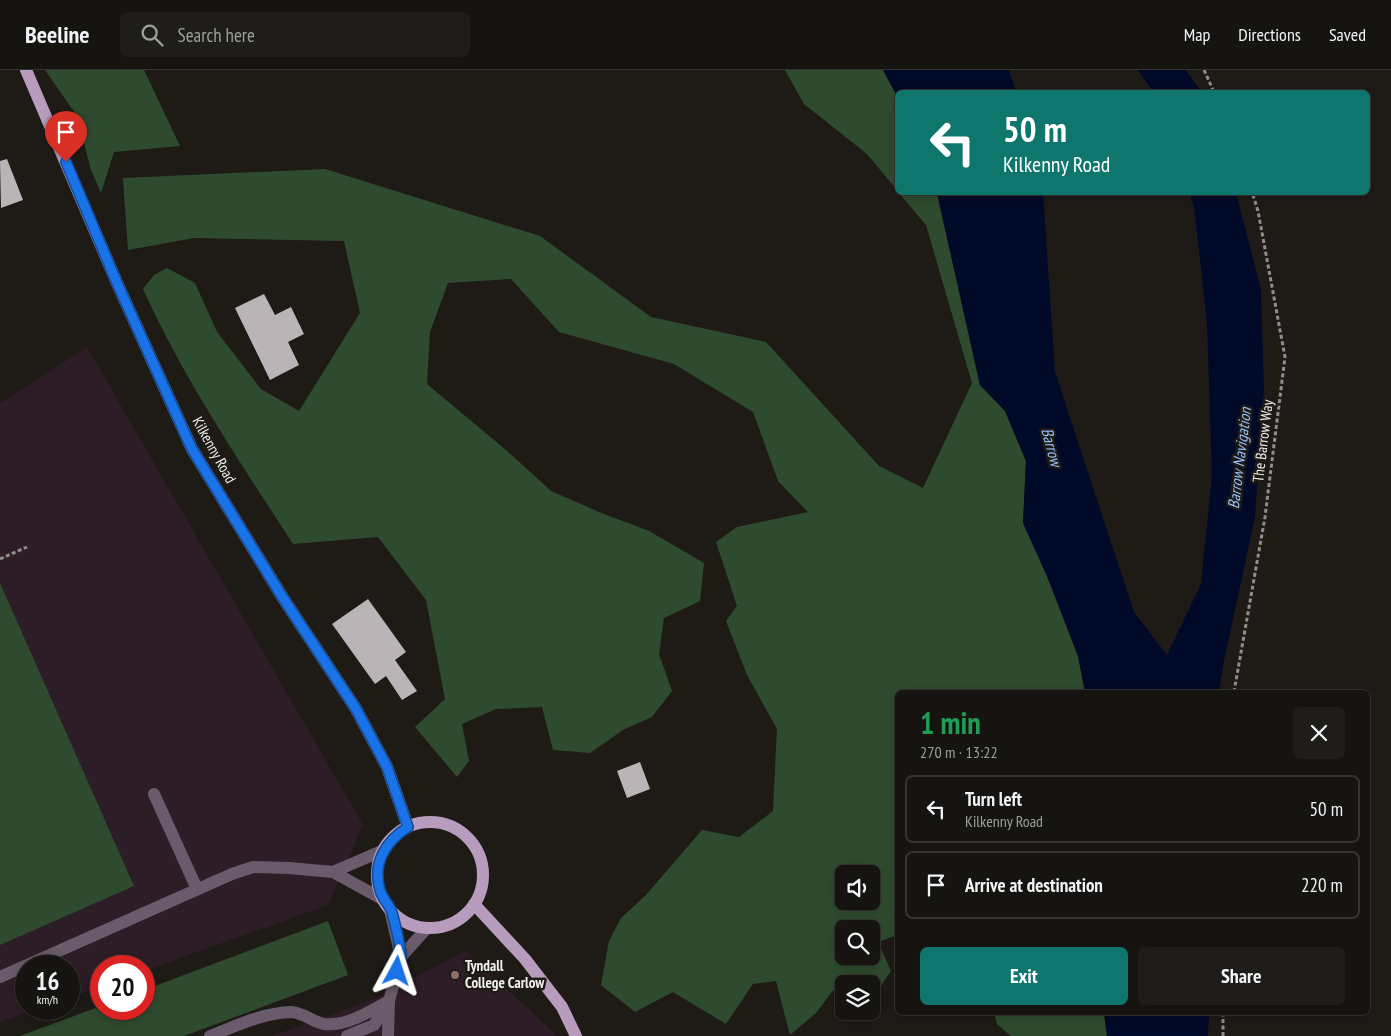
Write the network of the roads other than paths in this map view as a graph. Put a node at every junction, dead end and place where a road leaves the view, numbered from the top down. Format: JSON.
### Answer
{"nodes":[{"id":1,"x":26,"y":70,"type":"edge"},
{"id":2,"x":154,"y":794,"type":"dead end"},
{"id":3,"x":408,"y":827,"type":"junction"},
{"id":4,"x":384,"y":850,"type":"junction"},
{"id":5,"x":334,"y":872,"type":"junction"},
{"id":6,"x":197,"y":889,"type":"junction"},
{"id":7,"x":474,"y":904,"type":"junction"},
{"id":8,"x":387,"y":905,"type":"junction"},
{"id":9,"x":427,"y":928,"type":"junction"},
{"id":10,"x":401,"y":957,"type":"junction"},
{"id":11,"x":0,"y":977,"type":"edge"},
{"id":12,"x":389,"y":1000,"type":"junction"},
{"id":13,"x":210,"y":1036,"type":"edge"},
{"id":14,"x":347,"y":1036,"type":"edge"},
{"id":15,"x":388,"y":1036,"type":"edge"},
{"id":16,"x":576,"y":1036,"type":"edge"}],
"edges":[{"from":1,"to":3,"type":"main road","name":"Kilkenny Road"},
{"from":2,"to":6,"type":"lane"},
{"from":3,"to":4,"type":"main road"},
{"from":3,"to":7,"type":"main road"},
{"from":4,"to":5,"type":"lane"},
{"from":4,"to":8,"type":"main road"},
{"from":5,"to":6,"type":"lane"},
{"from":5,"to":8,"type":"lane"},
{"from":6,"to":11,"type":"lane"},
{"from":7,"to":9,"type":"main road"},
{"from":7,"to":16,"type":"main road"},
{"from":8,"to":9,"type":"main road"},
{"from":8,"to":10,"type":"lane"},
{"from":9,"to":10,"type":"lane"},
{"from":10,"to":12,"type":"lane"},
{"from":12,"to":13,"type":"lane"},
{"from":12,"to":14,"type":"lane"},
{"from":12,"to":15,"type":"lane"}]}
